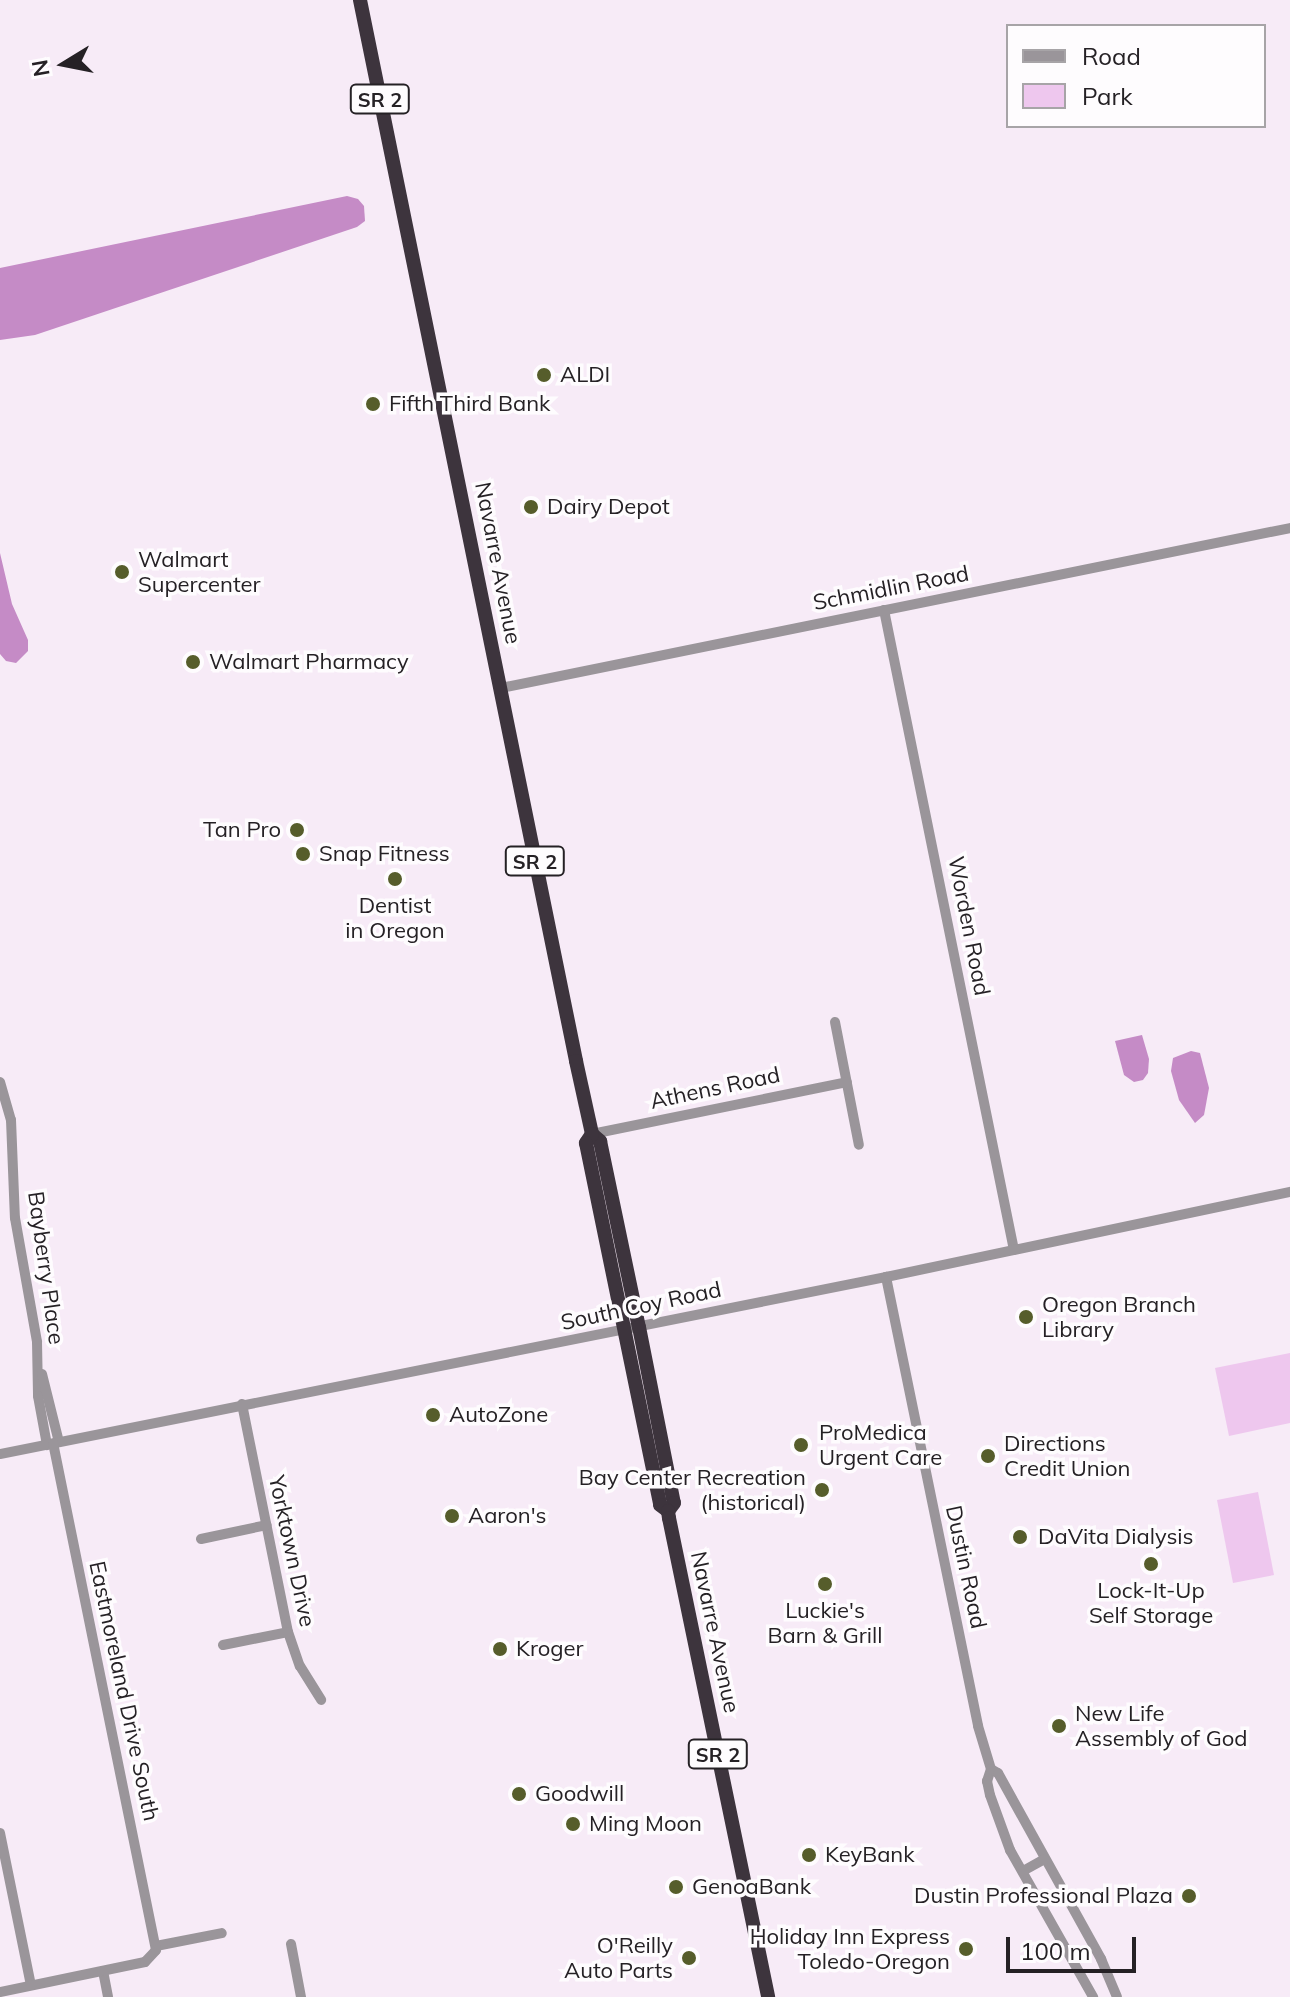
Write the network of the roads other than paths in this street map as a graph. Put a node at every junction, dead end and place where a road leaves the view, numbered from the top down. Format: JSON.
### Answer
{"nodes":[{"id":1,"x":360,"y":0,"type":"edge"},
{"id":2,"x":1290,"y":528,"type":"edge"},
{"id":3,"x":884,"y":610,"type":"junction"},
{"id":4,"x":501,"y":688,"type":"junction"},
{"id":5,"x":835,"y":1022,"type":"dead end"},
{"id":6,"x":0,"y":1082,"type":"edge"},
{"id":7,"x":847,"y":1082,"type":"junction"},
{"id":8,"x":592,"y":1134,"type":"junction"},
{"id":9,"x":859,"y":1145,"type":"dead end"},
{"id":10,"x":589,"y":1157,"type":"junction"},
{"id":11,"x":610,"y":1190,"type":"junction"},
{"id":12,"x":1290,"y":1192,"type":"edge"},
{"id":13,"x":1014,"y":1250,"type":"junction"},
{"id":14,"x":886,"y":1277,"type":"junction"},
{"id":15,"x":632,"y":1329,"type":"junction"},
{"id":16,"x":242,"y":1404,"type":"junction"},
{"id":17,"x":53,"y":1444,"type":"junction"},
{"id":18,"x":0,"y":1454,"type":"edge"},
{"id":19,"x":267,"y":1525,"type":"junction"},
{"id":20,"x":201,"y":1539,"type":"dead end"},
{"id":21,"x":288,"y":1632,"type":"junction"},
{"id":22,"x":223,"y":1645,"type":"dead end"},
{"id":23,"x":321,"y":1700,"type":"dead end"},
{"id":24,"x":991,"y":1769,"type":"junction"},
{"id":25,"x":0,"y":1833,"type":"edge"},
{"id":26,"x":1045,"y":1859,"type":"junction"},
{"id":27,"x":1023,"y":1871,"type":"junction"},
{"id":28,"x":222,"y":1933,"type":"dead end"},
{"id":29,"x":291,"y":1944,"type":"dead end"},
{"id":30,"x":156,"y":1946,"type":"junction"},
{"id":31,"x":103,"y":1971,"type":"junction"},
{"id":32,"x":31,"y":1985,"type":"junction"},
{"id":33,"x":0,"y":1992,"type":"edge"},
{"id":34,"x":108,"y":1997,"type":"edge"},
{"id":35,"x":301,"y":1997,"type":"edge"},
{"id":36,"x":768,"y":1997,"type":"edge"},
{"id":37,"x":1093,"y":1997,"type":"edge"},
{"id":38,"x":1117,"y":1997,"type":"edge"}],
"edges":[{"from":1,"to":4,"type":"highway","name":"Navarre Avenue","number":"SR 2"},
{"from":2,"to":3,"type":"street","name":"Schmidlin Road"},
{"from":3,"to":4,"type":"street","name":"Schmidlin Road"},
{"from":3,"to":13,"type":"street","name":"Worden Road"},
{"from":4,"to":8,"type":"highway","name":"Navarre Avenue","number":"SR 2"},
{"from":5,"to":7,"type":"street"},
{"from":6,"to":17,"type":"street","name":"Bayberry Place"},
{"from":7,"to":8,"type":"street","name":"Athens Road"},
{"from":7,"to":9,"type":"street"},
{"from":8,"to":10,"type":"highway","name":"Navarre Avenue","number":"SR 2"},
{"from":8,"to":11,"type":"highway","name":"Navarre Avenue","number":"SR 2"},
{"from":10,"to":11,"type":"highway"},
{"from":10,"to":15,"type":"highway","name":"Navarre Avenue","number":"SR 2"},
{"from":11,"to":15,"type":"highway","name":"Navarre Avenue","number":"SR 2"},
{"from":12,"to":13,"type":"street","name":"South Coy Road"},
{"from":13,"to":14,"type":"street","name":"South Coy Road"},
{"from":14,"to":15,"type":"street","name":"South Coy Road"},
{"from":14,"to":24,"type":"street","name":"Dustin Road"},
{"from":15,"to":16,"type":"street","name":"South Coy Road"},
{"from":15,"to":36,"type":"highway","name":"Navarre Avenue","number":"SR 2"},
{"from":16,"to":17,"type":"street","name":"South Coy Road"},
{"from":16,"to":19,"type":"street","name":"Yorktown Drive"},
{"from":17,"to":18,"type":"street","name":"South Coy Road"},
{"from":17,"to":30,"type":"street","name":"Eastmoreland Drive South"},
{"from":19,"to":20,"type":"street"},
{"from":19,"to":21,"type":"street","name":"Yorktown Drive"},
{"from":21,"to":22,"type":"street"},
{"from":21,"to":23,"type":"street","name":"Yorktown Drive"},
{"from":24,"to":26,"type":"street","name":"Dustin Road"},
{"from":24,"to":27,"type":"street","name":"Dustin Road"},
{"from":25,"to":32,"type":"street"},
{"from":26,"to":27,"type":"street"},
{"from":26,"to":38,"type":"street","name":"Dustin Road"},
{"from":27,"to":37,"type":"street","name":"Dustin Road"},
{"from":28,"to":30,"type":"street"},
{"from":29,"to":35,"type":"street"},
{"from":30,"to":31,"type":"street"},
{"from":31,"to":32,"type":"street"},
{"from":31,"to":34,"type":"street"},
{"from":32,"to":33,"type":"street"}]}
